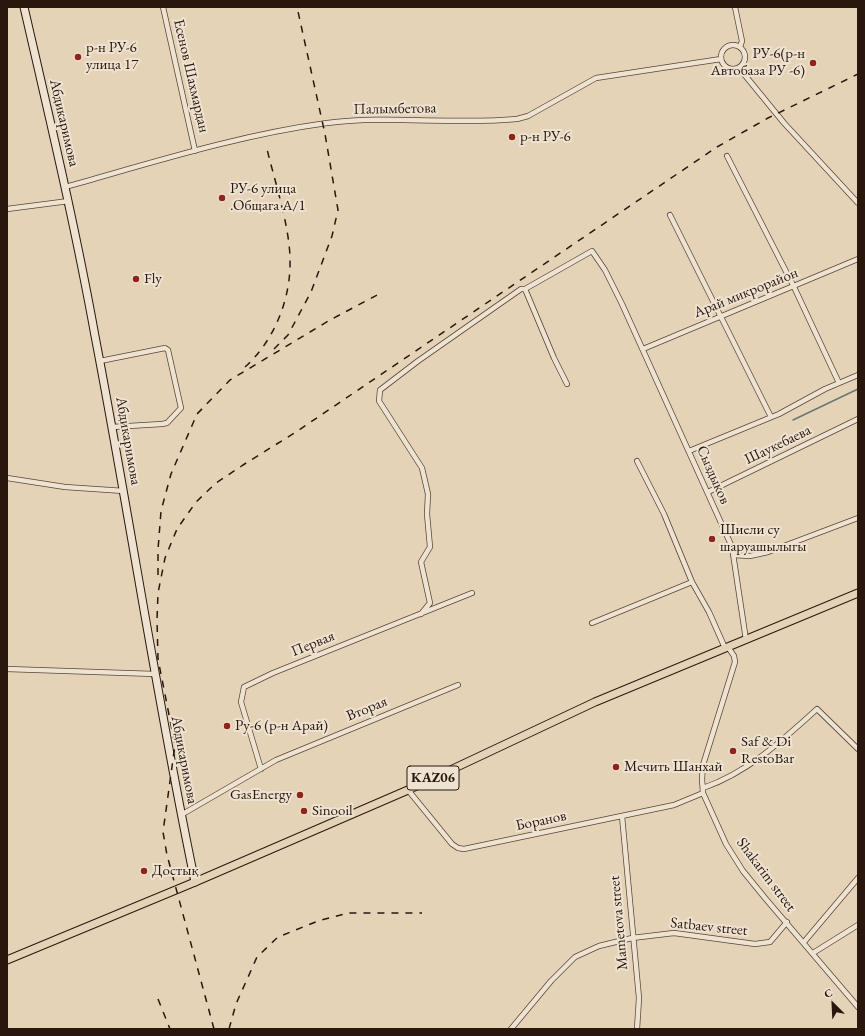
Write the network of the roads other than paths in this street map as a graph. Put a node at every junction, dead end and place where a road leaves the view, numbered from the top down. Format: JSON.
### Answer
{"nodes":[{"id":1,"x":24,"y":7,"type":"edge"},
{"id":2,"x":163,"y":7,"type":"edge"},
{"id":3,"x":735,"y":7,"type":"edge"},
{"id":4,"x":740,"y":47,"type":"junction"},
{"id":5,"x":721,"y":58,"type":"junction"},
{"id":6,"x":739,"y":68,"type":"junction"},
{"id":7,"x":195,"y":151,"type":"junction"},
{"id":8,"x":726,"y":156,"type":"dead end"},
{"id":9,"x":65,"y":187,"type":"junction"},
{"id":10,"x":69,"y":202,"type":"junction"},
{"id":11,"x":858,"y":203,"type":"edge"},
{"id":12,"x":7,"y":209,"type":"edge"},
{"id":13,"x":670,"y":215,"type":"dead end"},
{"id":14,"x":858,"y":259,"type":"edge"},
{"id":15,"x":794,"y":286,"type":"junction"},
{"id":16,"x":525,"y":289,"type":"junction"},
{"id":17,"x":720,"y":318,"type":"junction"},
{"id":18,"x":642,"y":349,"type":"junction"},
{"id":19,"x":100,"y":361,"type":"junction"},
{"id":20,"x":858,"y":375,"type":"edge"},
{"id":21,"x":839,"y":383,"type":"junction"},
{"id":22,"x":567,"y":384,"type":"dead end"},
{"id":23,"x":771,"y":417,"type":"junction"},
{"id":24,"x":858,"y":419,"type":"edge"},
{"id":25,"x":112,"y":427,"type":"junction"},
{"id":26,"x":689,"y":451,"type":"junction"},
{"id":27,"x":637,"y":461,"type":"dead end"},
{"id":28,"x":7,"y":478,"type":"edge"},
{"id":29,"x":124,"y":491,"type":"junction"},
{"id":30,"x":708,"y":492,"type":"junction"},
{"id":31,"x":858,"y":518,"type":"edge"},
{"id":32,"x":734,"y":555,"type":"junction"},
{"id":33,"x":692,"y":582,"type":"junction"},
{"id":34,"x":472,"y":593,"type":"dead end"},
{"id":35,"x":858,"y":593,"type":"edge"},
{"id":36,"x":421,"y":614,"type":"junction"},
{"id":37,"x":592,"y":623,"type":"dead end"},
{"id":38,"x":746,"y":640,"type":"junction"},
{"id":39,"x":727,"y":647,"type":"junction"},
{"id":40,"x":7,"y":669,"type":"edge"},
{"id":41,"x":155,"y":674,"type":"junction"},
{"id":42,"x":458,"y":685,"type":"dead end"},
{"id":43,"x":858,"y":748,"type":"edge"},
{"id":44,"x":261,"y":770,"type":"junction"},
{"id":45,"x":408,"y":790,"type":"junction"},
{"id":46,"x":703,"y":790,"type":"junction"},
{"id":47,"x":180,"y":815,"type":"junction"},
{"id":48,"x":622,"y":816,"type":"junction"},
{"id":49,"x":858,"y":878,"type":"edge"},
{"id":50,"x":194,"y":882,"type":"junction"},
{"id":51,"x":787,"y":922,"type":"junction"},
{"id":52,"x":858,"y":925,"type":"edge"},
{"id":53,"x":632,"y":938,"type":"junction"},
{"id":54,"x":804,"y":942,"type":"junction"},
{"id":55,"x":813,"y":953,"type":"junction"},
{"id":56,"x":7,"y":960,"type":"edge"},
{"id":57,"x":858,"y":1007,"type":"edge"},
{"id":58,"x":511,"y":1029,"type":"edge"},
{"id":59,"x":637,"y":1029,"type":"edge"}],
"edges":[{"from":1,"to":9,"type":"main road","name":"Абдикаримова"},
{"from":2,"to":7,"type":"street","name":"Есенов Шахмардан"},
{"from":3,"to":4,"type":"street"},
{"from":4,"to":5,"type":"street"},
{"from":4,"to":6,"type":"street"},
{"from":5,"to":6,"type":"street"},
{"from":5,"to":7,"type":"street","name":"Палымбетова"},
{"from":6,"to":11,"type":"street"},
{"from":7,"to":9,"type":"street","name":"Палымбетова"},
{"from":8,"to":15,"type":"street"},
{"from":9,"to":10,"type":"main road","name":"Абдикаримова"},
{"from":10,"to":12,"type":"street"},
{"from":10,"to":19,"type":"main road","name":"Абдикаримова"},
{"from":13,"to":17,"type":"street"},
{"from":14,"to":15,"type":"street","name":"Арай микрорайон"},
{"from":15,"to":17,"type":"street","name":"Арай микрорайон"},
{"from":15,"to":21,"type":"street"},
{"from":16,"to":18,"type":"street","name":"Сыздыков"},
{"from":16,"to":22,"type":"street"},
{"from":16,"to":36,"type":"street"},
{"from":17,"to":18,"type":"street","name":"Арай микрорайон"},
{"from":17,"to":23,"type":"street"},
{"from":18,"to":26,"type":"street","name":"Сыздыков"},
{"from":19,"to":25,"type":"main road","name":"Абдикаримова"},
{"from":19,"to":25,"type":"street"},
{"from":20,"to":21,"type":"street"},
{"from":21,"to":23,"type":"street"},
{"from":23,"to":26,"type":"street"},
{"from":24,"to":30,"type":"street","name":"Шаукебаева"},
{"from":25,"to":29,"type":"main road","name":"Абдикаримова"},
{"from":26,"to":30,"type":"street","name":"Сыздыков"},
{"from":27,"to":33,"type":"street","name":"Shakarim street"},
{"from":28,"to":29,"type":"street"},
{"from":29,"to":41,"type":"main road","name":"Абдикаримова"},
{"from":30,"to":32,"type":"street","name":"Сыздыков"},
{"from":31,"to":32,"type":"street"},
{"from":32,"to":38,"type":"street","name":"Сыздыков"},
{"from":33,"to":37,"type":"street"},
{"from":33,"to":39,"type":"street","name":"Shakarim street"},
{"from":34,"to":36,"type":"street","name":"Первая"},
{"from":35,"to":38,"type":"main road","number":"KАZ06"},
{"from":36,"to":44,"type":"street","name":"Первая"},
{"from":38,"to":39,"type":"main road","number":"KАZ06"},
{"from":39,"to":45,"type":"main road","number":"KАZ06"},
{"from":39,"to":46,"type":"street","name":"Shakarim street"},
{"from":40,"to":41,"type":"street"},
{"from":41,"to":47,"type":"main road","name":"Абдикаримова"},
{"from":42,"to":44,"type":"street","name":"Вторая"},
{"from":43,"to":46,"type":"street","name":"Боранов"},
{"from":44,"to":47,"type":"street","name":"Вторая"},
{"from":45,"to":48,"type":"street","name":"Боранов"},
{"from":45,"to":50,"type":"main road","number":"KАZ06"},
{"from":46,"to":48,"type":"street","name":"Боранов"},
{"from":46,"to":51,"type":"street","name":"Shakarim street"},
{"from":47,"to":50,"type":"main road","name":"Абдикаримова"},
{"from":48,"to":53,"type":"street","name":"Mametova street"},
{"from":49,"to":54,"type":"street"},
{"from":50,"to":56,"type":"main road","number":"KАZ06"},
{"from":51,"to":53,"type":"street","name":"Satbaev street"},
{"from":51,"to":54,"type":"street","name":"Shakarim street"},
{"from":52,"to":55,"type":"street"},
{"from":53,"to":58,"type":"street","name":"Satbaev street"},
{"from":53,"to":59,"type":"street","name":"Mametova street"},
{"from":54,"to":55,"type":"street","name":"Shakarim street"},
{"from":55,"to":57,"type":"street","name":"Shakarim street"}]}
